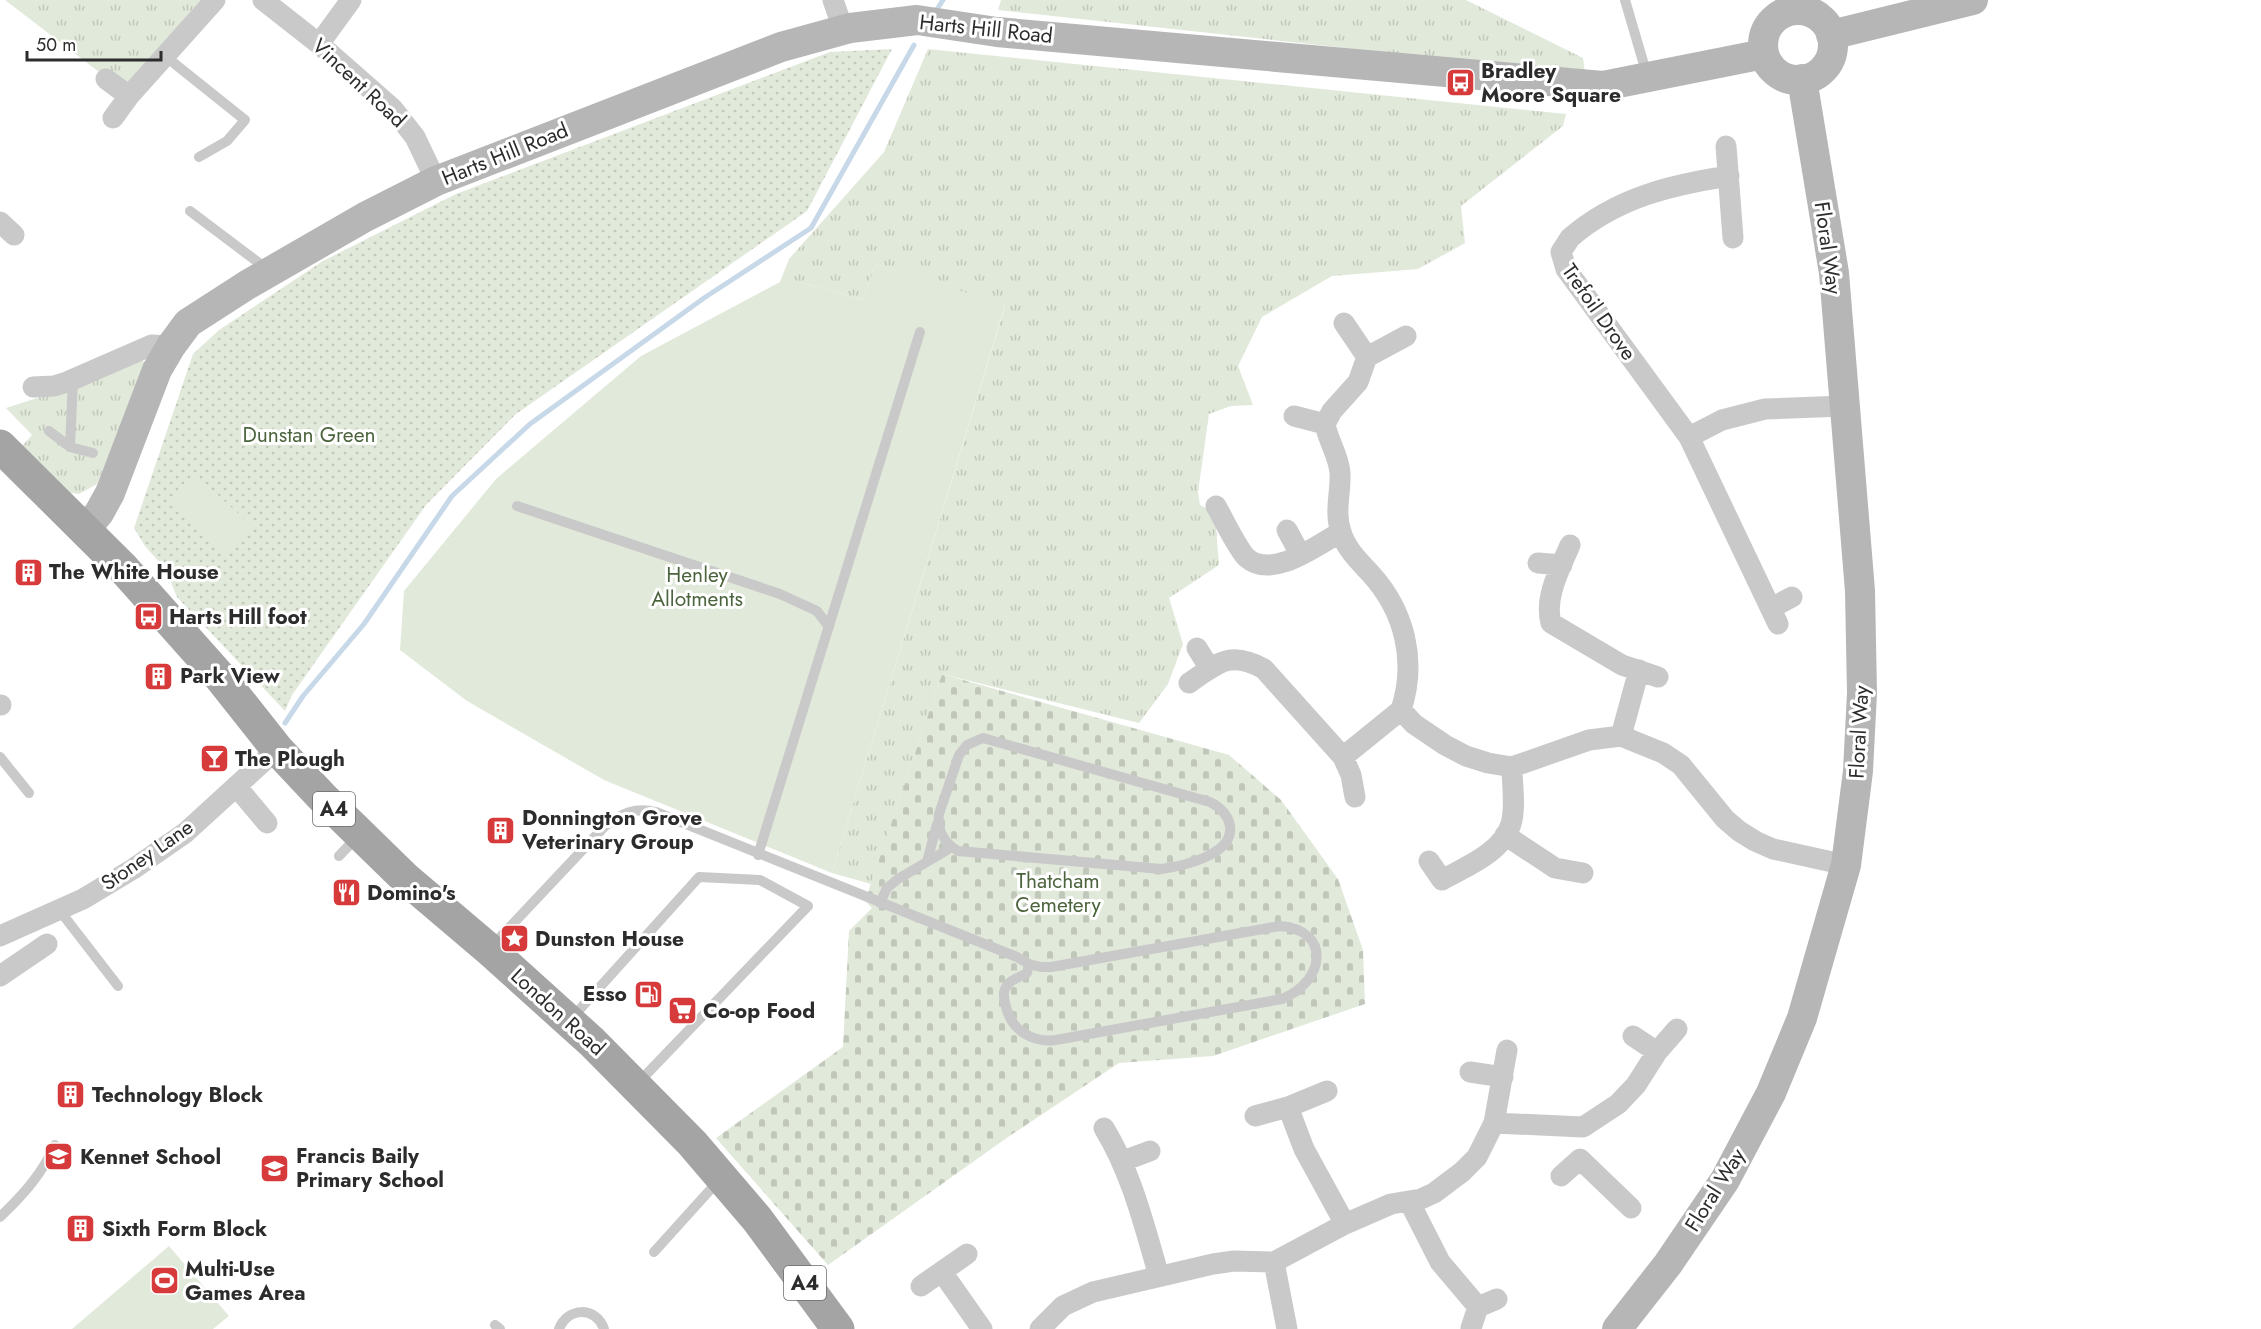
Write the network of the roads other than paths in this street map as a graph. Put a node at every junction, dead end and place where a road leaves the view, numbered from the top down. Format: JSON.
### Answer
{"nodes":[{"id":1,"x":215,"y":0,"type":"edge"},
{"id":2,"x":263,"y":0,"type":"edge"},
{"id":3,"x":351,"y":0,"type":"edge"},
{"id":4,"x":833,"y":0,"type":"edge"},
{"id":5,"x":1629,"y":1,"type":"edge"},
{"id":6,"x":1959,"y":2,"type":"edge"},
{"id":7,"x":1789,"y":5,"type":"edge"},
{"id":8,"x":843,"y":29,"type":"junction"},
{"id":9,"x":1831,"y":35,"type":"junction"},
{"id":10,"x":319,"y":44,"type":"junction"},
{"id":11,"x":1764,"y":54,"type":"junction"},
{"id":12,"x":165,"y":56,"type":"junction"},
{"id":13,"x":1647,"y":76,"type":"junction"},
{"id":14,"x":106,"y":79,"type":"dead end"},
{"id":15,"x":1802,"y":79,"type":"junction"},
{"id":16,"x":129,"y":96,"type":"junction"},
{"id":17,"x":113,"y":118,"type":"dead end"},
{"id":18,"x":1726,"y":146,"type":"dead end"},
{"id":19,"x":199,"y":157,"type":"dead end"},
{"id":20,"x":1729,"y":176,"type":"junction"},
{"id":21,"x":436,"y":181,"type":"junction"},
{"id":22,"x":190,"y":211,"type":"dead end"},
{"id":23,"x":1733,"y":238,"type":"dead end"},
{"id":24,"x":270,"y":271,"type":"junction"},
{"id":25,"x":1344,"y":322,"type":"dead end"},
{"id":26,"x":921,"y":332,"type":"dead end"},
{"id":27,"x":1406,"y":336,"type":"dead end"},
{"id":28,"x":171,"y":346,"type":"junction"},
{"id":29,"x":1367,"y":357,"type":"junction"},
{"id":30,"x":74,"y":379,"type":"junction"},
{"id":31,"x":33,"y":387,"type":"dead end"},
{"id":32,"x":1845,"y":406,"type":"junction"},
{"id":33,"x":1294,"y":416,"type":"dead end"},
{"id":34,"x":1325,"y":424,"type":"junction"},
{"id":35,"x":49,"y":431,"type":"dead end"},
{"id":36,"x":1689,"y":437,"type":"junction"},
{"id":37,"x":70,"y":447,"type":"junction"},
{"id":38,"x":93,"y":453,"type":"dead end"},
{"id":39,"x":3,"y":456,"type":"edge"},
{"id":40,"x":517,"y":506,"type":"dead end"},
{"id":41,"x":1216,"y":506,"type":"dead end"},
{"id":42,"x":85,"y":530,"type":"junction"},
{"id":43,"x":1287,"y":530,"type":"dead end"},
{"id":44,"x":1341,"y":532,"type":"junction"},
{"id":45,"x":1300,"y":554,"type":"junction"},
{"id":46,"x":1538,"y":562,"type":"dead end"},
{"id":47,"x":1792,"y":597,"type":"dead end"},
{"id":48,"x":829,"y":627,"type":"junction"},
{"id":49,"x":1197,"y":648,"type":"dead end"},
{"id":50,"x":1210,"y":669,"type":"junction"},
{"id":51,"x":1189,"y":682,"type":"dead end"},
{"id":52,"x":1401,"y":710,"type":"junction"},
{"id":53,"x":1621,"y":736,"type":"junction"},
{"id":54,"x":277,"y":748,"type":"junction"},
{"id":55,"x":0,"y":757,"type":"edge"},
{"id":56,"x":1343,"y":757,"type":"junction"},
{"id":57,"x":1512,"y":767,"type":"junction"},
{"id":58,"x":236,"y":786,"type":"junction"},
{"id":59,"x":29,"y":793,"type":"dead end"},
{"id":60,"x":1355,"y":797,"type":"dead end"},
{"id":61,"x":938,"y":821,"type":"junction"},
{"id":62,"x":267,"y":823,"type":"dead end"},
{"id":63,"x":1505,"y":835,"type":"junction"},
{"id":64,"x":952,"y":847,"type":"junction"},
{"id":65,"x":758,"y":855,"type":"junction"},
{"id":66,"x":1429,"y":861,"type":"dead end"},
{"id":67,"x":927,"y":862,"type":"junction"},
{"id":68,"x":1846,"y":865,"type":"junction"},
{"id":69,"x":1583,"y":873,"type":"dead end"},
{"id":70,"x":880,"y":903,"type":"junction"},
{"id":71,"x":60,"y":911,"type":"junction"},
{"id":72,"x":0,"y":936,"type":"edge"},
{"id":73,"x":47,"y":944,"type":"dead end"},
{"id":74,"x":489,"y":950,"type":"junction"},
{"id":75,"x":1029,"y":964,"type":"junction"},
{"id":76,"x":0,"y":976,"type":"edge"},
{"id":77,"x":118,"y":986,"type":"dead end"},
{"id":78,"x":569,"y":1021,"type":"junction"},
{"id":79,"x":1677,"y":1029,"type":"dead end"},
{"id":80,"x":1633,"y":1036,"type":"dead end"},
{"id":81,"x":1507,"y":1050,"type":"dead end"},
{"id":82,"x":1657,"y":1052,"type":"junction"},
{"id":83,"x":1470,"y":1072,"type":"dead end"},
{"id":84,"x":1503,"y":1077,"type":"junction"},
{"id":85,"x":636,"y":1085,"type":"junction"},
{"id":86,"x":1327,"y":1091,"type":"dead end"},
{"id":87,"x":1288,"y":1107,"type":"junction"},
{"id":88,"x":1255,"y":1116,"type":"dead end"},
{"id":89,"x":1494,"y":1123,"type":"junction"},
{"id":90,"x":1582,"y":1126,"type":"junction"},
{"id":91,"x":1104,"y":1128,"type":"dead end"},
{"id":92,"x":55,"y":1145,"type":"dead end"},
{"id":93,"x":1150,"y":1151,"type":"dead end"},
{"id":94,"x":1580,"y":1159,"type":"junction"},
{"id":95,"x":1123,"y":1161,"type":"junction"},
{"id":96,"x":1561,"y":1176,"type":"dead end"},
{"id":97,"x":721,"y":1177,"type":"junction"},
{"id":98,"x":1409,"y":1201,"type":"junction"},
{"id":99,"x":1631,"y":1208,"type":"dead end"},
{"id":100,"x":0,"y":1217,"type":"edge"},
{"id":101,"x":1345,"y":1224,"type":"junction"},
{"id":102,"x":654,"y":1252,"type":"dead end"},
{"id":103,"x":967,"y":1254,"type":"dead end"},
{"id":104,"x":1274,"y":1262,"type":"junction"},
{"id":105,"x":942,"y":1272,"type":"junction"},
{"id":106,"x":1159,"y":1276,"type":"junction"},
{"id":107,"x":921,"y":1286,"type":"dead end"},
{"id":108,"x":1471,"y":1328,"type":"edge"},
{"id":109,"x":559,"y":1329,"type":"edge"},
{"id":110,"x":604,"y":1329,"type":"edge"},
{"id":111,"x":838,"y":1329,"type":"edge"},
{"id":112,"x":982,"y":1329,"type":"edge"},
{"id":113,"x":1040,"y":1329,"type":"edge"},
{"id":114,"x":1287,"y":1329,"type":"edge"},
{"id":115,"x":1617,"y":1329,"type":"edge"}],
"edges":[{"from":1,"to":12,"type":"street"},
{"from":2,"to":10,"type":"street","name":"Vincent Road"},
{"from":3,"to":10,"type":"street"},
{"from":4,"to":8,"type":"street"},
{"from":5,"to":13,"type":"lane"},
{"from":6,"to":9,"type":"street"},
{"from":7,"to":9,"type":"street"},
{"from":7,"to":11,"type":"street"},
{"from":8,"to":13,"type":"street","name":"Harts Hill Road"},
{"from":8,"to":21,"type":"street","name":"Harts Hill Road"},
{"from":9,"to":15,"type":"street"},
{"from":10,"to":21,"type":"street","name":"Vincent Road"},
{"from":11,"to":13,"type":"street","name":"Harts Hill Road"},
{"from":11,"to":15,"type":"street"},
{"from":12,"to":16,"type":"street"},
{"from":12,"to":19,"type":"lane"},
{"from":14,"to":16,"type":"street"},
{"from":15,"to":32,"type":"street","name":"Floral Way"},
{"from":16,"to":17,"type":"street"},
{"from":18,"to":20,"type":"street"},
{"from":20,"to":23,"type":"street"},
{"from":20,"to":36,"type":"street","name":"Trefoil Drove"},
{"from":21,"to":24,"type":"street","name":"Harts Hill Road"},
{"from":22,"to":24,"type":"lane"},
{"from":24,"to":28,"type":"street","name":"Harts Hill Road"},
{"from":25,"to":29,"type":"street"},
{"from":26,"to":48,"type":"lane"},
{"from":27,"to":29,"type":"street"},
{"from":28,"to":30,"type":"street"},
{"from":28,"to":42,"type":"street","name":"Harts Hill Road"},
{"from":29,"to":34,"type":"street"},
{"from":30,"to":31,"type":"street"},
{"from":30,"to":37,"type":"lane"},
{"from":32,"to":36,"type":"street"},
{"from":32,"to":68,"type":"street","name":"Floral Way"},
{"from":33,"to":34,"type":"street"},
{"from":34,"to":44,"type":"street"},
{"from":35,"to":37,"type":"lane"},
{"from":36,"to":47,"type":"street","name":"Trefoil Drove"},
{"from":37,"to":38,"type":"lane"},
{"from":39,"to":42,"type":"main road","number":"A4"},
{"from":40,"to":48,"type":"lane"},
{"from":41,"to":45,"type":"street"},
{"from":42,"to":54,"type":"main road","name":"London Road","number":"A4"},
{"from":43,"to":45,"type":"street"},
{"from":44,"to":45,"type":"street"},
{"from":44,"to":52,"type":"street"},
{"from":46,"to":53,"type":"street"},
{"from":48,"to":65,"type":"lane"},
{"from":49,"to":50,"type":"street"},
{"from":50,"to":51,"type":"street"},
{"from":50,"to":56,"type":"street"},
{"from":52,"to":56,"type":"street"},
{"from":52,"to":57,"type":"street"},
{"from":53,"to":57,"type":"street"},
{"from":53,"to":68,"type":"street"},
{"from":54,"to":58,"type":"street","name":"Stoney Lane"},
{"from":54,"to":74,"type":"main road","name":"London Road","number":"A4"},
{"from":55,"to":59,"type":"lane"},
{"from":56,"to":60,"type":"street"},
{"from":57,"to":63,"type":"street"},
{"from":58,"to":62,"type":"street"},
{"from":58,"to":71,"type":"street","name":"Stoney Lane"},
{"from":61,"to":64,"type":"lane"},
{"from":61,"to":64,"type":"lane"},
{"from":61,"to":67,"type":"lane"},
{"from":63,"to":66,"type":"street"},
{"from":63,"to":69,"type":"street"},
{"from":64,"to":67,"type":"lane"},
{"from":65,"to":70,"type":"lane"},
{"from":65,"to":74,"type":"lane"},
{"from":67,"to":70,"type":"lane"},
{"from":68,"to":115,"type":"street","name":"Floral Way"},
{"from":70,"to":75,"type":"lane"},
{"from":71,"to":72,"type":"street","name":"Stoney Lane"},
{"from":71,"to":77,"type":"lane"},
{"from":73,"to":76,"type":"street"},
{"from":74,"to":78,"type":"main road","name":"London Road","number":"A4"},
{"from":75,"to":75,"type":"lane"},
{"from":78,"to":85,"type":"main road","name":"London Road","number":"A4"},
{"from":78,"to":85,"type":"lane"},
{"from":79,"to":82,"type":"street"},
{"from":80,"to":82,"type":"street"},
{"from":81,"to":84,"type":"street"},
{"from":82,"to":90,"type":"street"},
{"from":83,"to":84,"type":"street"},
{"from":84,"to":89,"type":"street"},
{"from":85,"to":97,"type":"main road","name":"London Road","number":"A4"},
{"from":86,"to":87,"type":"street"},
{"from":87,"to":88,"type":"street"},
{"from":87,"to":101,"type":"street"},
{"from":89,"to":90,"type":"street"},
{"from":89,"to":98,"type":"street"},
{"from":90,"to":94,"type":"street"},
{"from":91,"to":95,"type":"street"},
{"from":92,"to":100,"type":"lane"},
{"from":93,"to":95,"type":"street"},
{"from":94,"to":96,"type":"street"},
{"from":94,"to":99,"type":"street"},
{"from":95,"to":106,"type":"street"},
{"from":97,"to":102,"type":"lane"},
{"from":97,"to":111,"type":"main road","name":"London Road","number":"A4"},
{"from":98,"to":101,"type":"street"},
{"from":98,"to":108,"type":"street"},
{"from":101,"to":104,"type":"street"},
{"from":103,"to":105,"type":"street"},
{"from":104,"to":106,"type":"street"},
{"from":104,"to":114,"type":"street"},
{"from":105,"to":107,"type":"street"},
{"from":105,"to":112,"type":"street"},
{"from":106,"to":113,"type":"street"},
{"from":109,"to":110,"type":"lane"}]}
